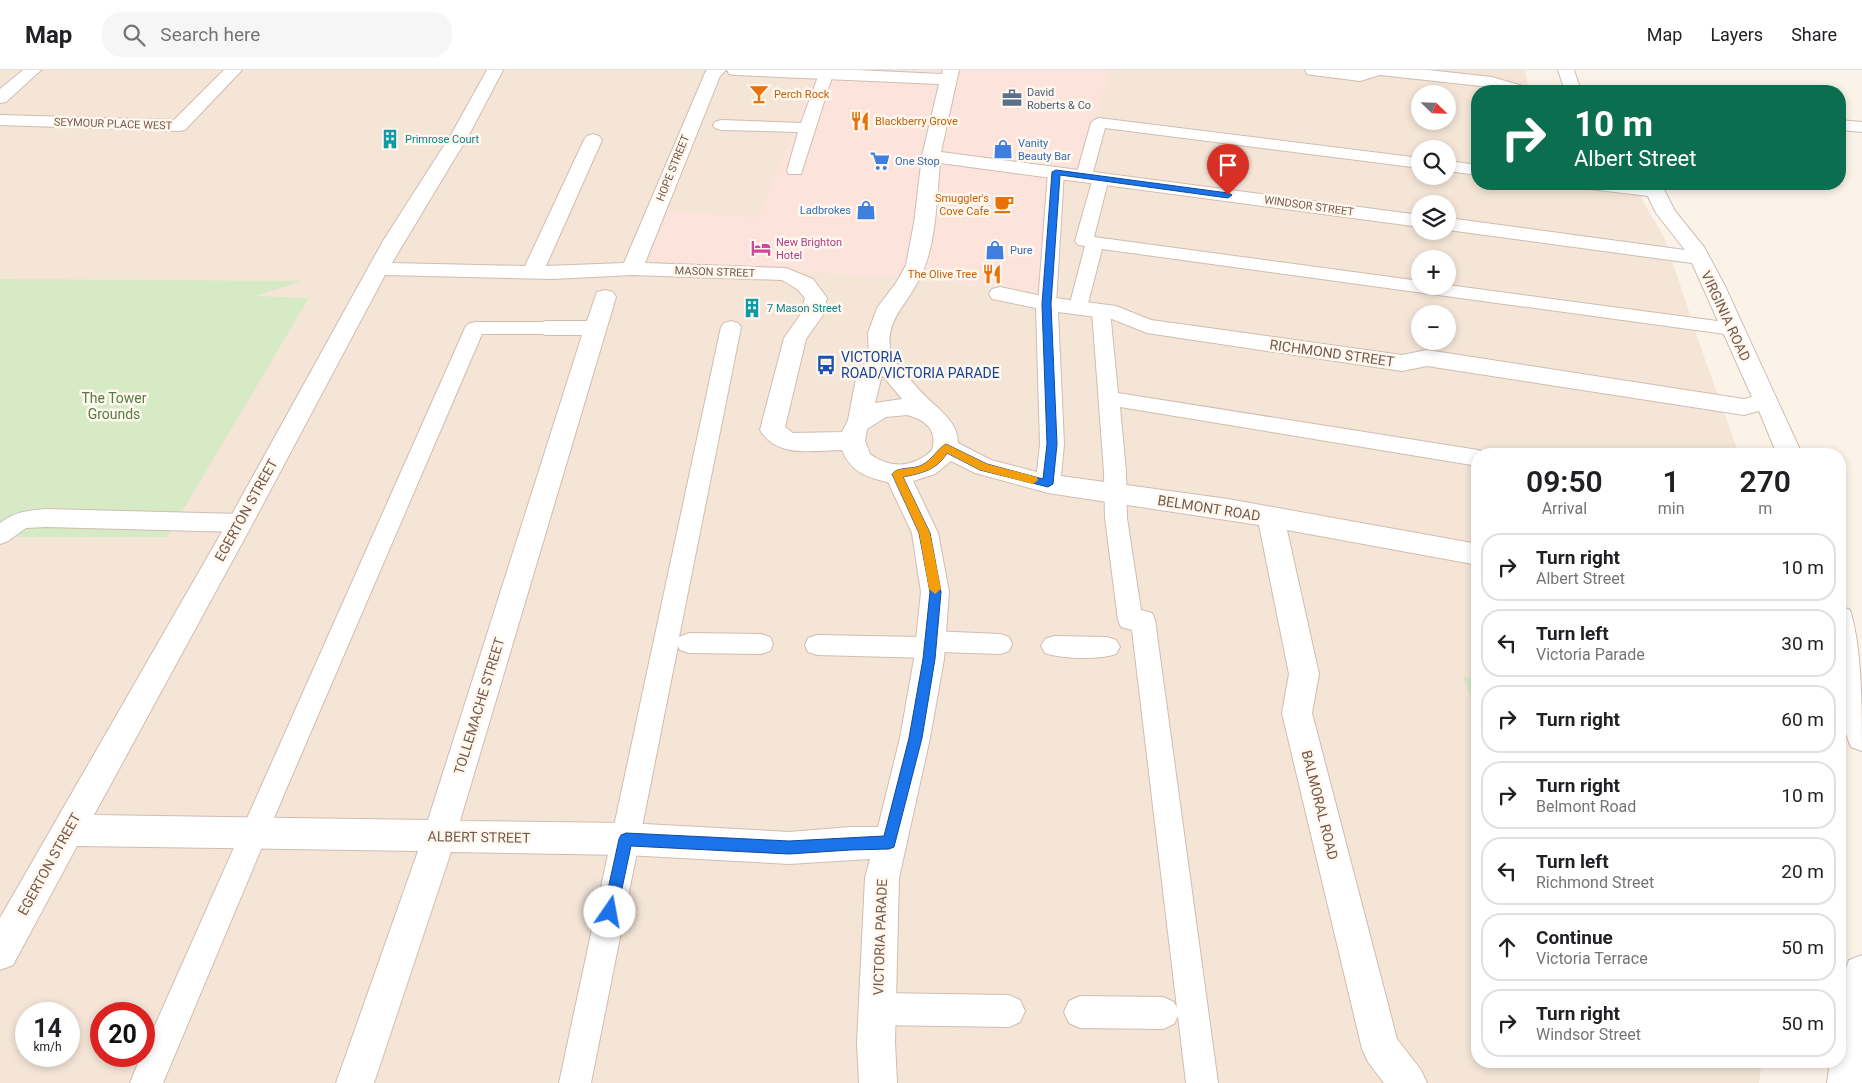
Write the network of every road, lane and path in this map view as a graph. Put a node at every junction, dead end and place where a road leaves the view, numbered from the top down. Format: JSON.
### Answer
{"nodes":[{"id":1,"x":33,"y":70,"type":"edge"},
{"id":2,"x":234,"y":70,"type":"edge"},
{"id":3,"x":495,"y":70,"type":"edge"},
{"id":4,"x":718,"y":70,"type":"edge"},
{"id":5,"x":735,"y":70,"type":"edge"},
{"id":6,"x":1313,"y":70,"type":"edge"},
{"id":7,"x":1379,"y":70,"type":"edge"},
{"id":8,"x":1566,"y":70,"type":"edge"},
{"id":9,"x":819,"y":73,"type":"edge"},
{"id":10,"x":1438,"y":73,"type":"edge"},
{"id":11,"x":950,"y":74,"type":"edge"},
{"id":12,"x":1501,"y":85,"type":"edge"},
{"id":13,"x":1571,"y":85,"type":"edge"},
{"id":14,"x":0,"y":98,"type":"edge"},
{"id":15,"x":0,"y":120,"type":"edge"},
{"id":16,"x":720,"y":125,"type":"dead end"},
{"id":17,"x":1846,"y":126,"type":"edge"},
{"id":18,"x":1862,"y":127,"type":"edge"},
{"id":19,"x":807,"y":128,"type":"junction"},
{"id":20,"x":593,"y":140,"type":"dead end"},
{"id":21,"x":931,"y":156,"type":"junction"},
{"id":22,"x":1411,"y":162,"type":"edge"},
{"id":23,"x":1456,"y":167,"type":"edge"},
{"id":24,"x":1471,"y":169,"type":"edge"},
{"id":25,"x":795,"y":170,"type":"dead end"},
{"id":26,"x":1056,"y":172,"type":"junction"},
{"id":27,"x":1092,"y":177,"type":"junction"},
{"id":28,"x":1656,"y":190,"type":"edge"},
{"id":29,"x":1411,"y":220,"type":"edge"},
{"id":30,"x":1456,"y":225,"type":"edge"},
{"id":31,"x":1095,"y":242,"type":"junction"},
{"id":32,"x":1699,"y":258,"type":"junction"},
{"id":33,"x":379,"y":269,"type":"junction"},
{"id":34,"x":632,"y":269,"type":"junction"},
{"id":35,"x":532,"y":273,"type":"junction"},
{"id":36,"x":1000,"y":294,"type":"dead end"},
{"id":37,"x":605,"y":297,"type":"dead end"},
{"id":38,"x":1047,"y":304,"type":"junction"},
{"id":39,"x":1078,"y":307,"type":"junction"},
{"id":40,"x":1101,"y":311,"type":"junction"},
{"id":41,"x":731,"y":327,"type":"dead end"},
{"id":42,"x":546,"y":328,"type":"joint"},
{"id":43,"x":596,"y":328,"type":"junction"},
{"id":44,"x":1732,"y":329,"type":"junction"},
{"id":45,"x":880,"y":357,"type":"junction"},
{"id":46,"x":1109,"y":398,"type":"junction"},
{"id":47,"x":1767,"y":401,"type":"junction"},
{"id":48,"x":927,"y":412,"type":"junction"},
{"id":49,"x":857,"y":431,"type":"junction"},
{"id":50,"x":946,"y":448,"type":"junction"},
{"id":51,"x":1787,"y":448,"type":"edge"},
{"id":52,"x":1471,"y":457,"type":"edge"},
{"id":53,"x":897,"y":474,"type":"junction"},
{"id":54,"x":1048,"y":484,"type":"junction"},
{"id":55,"x":1115,"y":494,"type":"junction"},
{"id":56,"x":1271,"y":517,"type":"junction"},
{"id":57,"x":240,"y":523,"type":"junction"},
{"id":58,"x":0,"y":535,"type":"edge"},
{"id":59,"x":1471,"y":554,"type":"edge"},
{"id":60,"x":689,"y":643,"type":"dead end"},
{"id":61,"x":761,"y":644,"type":"dead end"},
{"id":62,"x":1000,"y":644,"type":"dead end"},
{"id":63,"x":818,"y":645,"type":"dead end"},
{"id":64,"x":930,"y":645,"type":"junction"},
{"id":65,"x":1846,"y":645,"type":"edge"},
{"id":66,"x":1054,"y":646,"type":"dead end"},
{"id":67,"x":1107,"y":647,"type":"dead end"},
{"id":68,"x":1862,"y":736,"type":"edge"},
{"id":69,"x":68,"y":830,"type":"junction"},
{"id":70,"x":253,"y":834,"type":"junction"},
{"id":71,"x":438,"y":837,"type":"junction"},
{"id":72,"x":626,"y":839,"type":"junction"},
{"id":73,"x":889,"y":843,"type":"junction"},
{"id":74,"x":0,"y":952,"type":"edge"},
{"id":75,"x":1862,"y":973,"type":"edge"},
{"id":76,"x":877,"y":1009,"type":"junction"},
{"id":77,"x":1009,"y":1011,"type":"dead end"},
{"id":78,"x":1080,"y":1012,"type":"dead end"},
{"id":79,"x":1163,"y":1013,"type":"dead end"},
{"id":80,"x":146,"y":1083,"type":"edge"},
{"id":81,"x":355,"y":1083,"type":"edge"},
{"id":82,"x":575,"y":1083,"type":"edge"},
{"id":83,"x":878,"y":1083,"type":"edge"},
{"id":84,"x":1202,"y":1083,"type":"edge"},
{"id":85,"x":1408,"y":1083,"type":"edge"},
{"id":86,"x":1846,"y":1083,"type":"edge"}],
"edges":[{"from":1,"to":14,"type":"street"},
{"from":2,"to":15,"type":"street","name":"SEYMOUR PLACE WEST"},
{"from":3,"to":33,"type":"street","name":"EGERTON STREET"},
{"from":4,"to":34,"type":"street","name":"HOPE STREET"},
{"from":5,"to":9,"type":"street"},
{"from":6,"to":7,"type":"street"},
{"from":7,"to":10,"type":"street"},
{"from":8,"to":13,"type":"street"},
{"from":9,"to":11,"type":"street"},
{"from":9,"to":19,"type":"lane"},
{"from":10,"to":12,"type":"street"},
{"from":11,"to":21,"type":"street"},
{"from":16,"to":19,"type":"lane"},
{"from":17,"to":18,"type":"street"},
{"from":19,"to":25,"type":"lane"},
{"from":20,"to":35,"type":"street"},
{"from":21,"to":26,"type":"street","name":"WINDSOR STREET"},
{"from":21,"to":45,"type":"street"},
{"from":22,"to":27,"type":"lane"},
{"from":23,"to":24,"type":"lane"},
{"from":26,"to":27,"type":"street","name":"WINDSOR STREET"},
{"from":26,"to":38,"type":"lane"},
{"from":27,"to":29,"type":"street","name":"WINDSOR STREET"},
{"from":27,"to":31,"type":"lane"},
{"from":28,"to":32,"type":"street","name":"VIRGINIA ROAD"},
{"from":30,"to":32,"type":"street"},
{"from":31,"to":39,"type":"lane"},
{"from":31,"to":44,"type":"lane"},
{"from":32,"to":44,"type":"street","name":"VIRGINIA ROAD"},
{"from":33,"to":35,"type":"street","name":"MASON STREET"},
{"from":33,"to":57,"type":"street","name":"EGERTON STREET"},
{"from":34,"to":35,"type":"street","name":"MASON STREET"},
{"from":34,"to":49,"type":"street","name":"MASON STREET"},
{"from":36,"to":38,"type":"street","name":"RICHMOND STREET"},
{"from":37,"to":43,"type":"street","name":"TOLLEMACHE STREET"},
{"from":38,"to":39,"type":"street","name":"RICHMOND STREET"},
{"from":38,"to":54,"type":"street"},
{"from":39,"to":40,"type":"street","name":"RICHMOND STREET"},
{"from":40,"to":46,"type":"lane"},
{"from":40,"to":47,"type":"street","name":"RICHMOND STREET"},
{"from":41,"to":72,"type":"lane"},
{"from":42,"to":43,"type":"street"},
{"from":42,"to":70,"type":"lane"},
{"from":43,"to":71,"type":"street","name":"TOLLEMACHE STREET"},
{"from":44,"to":47,"type":"street","name":"VIRGINIA ROAD"},
{"from":45,"to":48,"type":"street"},
{"from":45,"to":49,"type":"street"},
{"from":46,"to":52,"type":"lane"},
{"from":46,"to":55,"type":"lane"},
{"from":47,"to":51,"type":"street","name":"VIRGINIA ROAD"},
{"from":48,"to":49,"type":"street"},
{"from":48,"to":50,"type":"street"},
{"from":49,"to":53,"type":"street"},
{"from":50,"to":53,"type":"street"},
{"from":50,"to":54,"type":"street","name":"BELMONT ROAD"},
{"from":53,"to":64,"type":"street","name":"VICTORIA PARADE"},
{"from":54,"to":55,"type":"street","name":"BELMONT ROAD"},
{"from":55,"to":56,"type":"street","name":"BELMONT ROAD"},
{"from":55,"to":84,"type":"lane"},
{"from":56,"to":59,"type":"street","name":"BELMONT ROAD"},
{"from":56,"to":85,"type":"street","name":"BALMORAL ROAD"},
{"from":57,"to":58,"type":"lane"},
{"from":57,"to":69,"type":"street","name":"EGERTON STREET"},
{"from":60,"to":61,"type":"lane"},
{"from":62,"to":64,"type":"lane"},
{"from":63,"to":64,"type":"lane"},
{"from":64,"to":73,"type":"street","name":"VICTORIA PARADE"},
{"from":65,"to":68,"type":"street"},
{"from":66,"to":67,"type":"lane"},
{"from":69,"to":70,"type":"street","name":"ALBERT STREET"},
{"from":69,"to":74,"type":"street","name":"EGERTON STREET"},
{"from":70,"to":71,"type":"street","name":"ALBERT STREET"},
{"from":70,"to":80,"type":"lane"},
{"from":71,"to":72,"type":"street","name":"ALBERT STREET"},
{"from":71,"to":81,"type":"street","name":"TOLLEMACHE STREET"},
{"from":72,"to":73,"type":"street","name":"ALBERT STREET"},
{"from":72,"to":82,"type":"lane"},
{"from":73,"to":76,"type":"street","name":"VICTORIA PARADE"},
{"from":75,"to":86,"type":"street"},
{"from":76,"to":77,"type":"lane"},
{"from":76,"to":83,"type":"street","name":"VICTORIA PARADE"},
{"from":78,"to":79,"type":"lane"}]}
